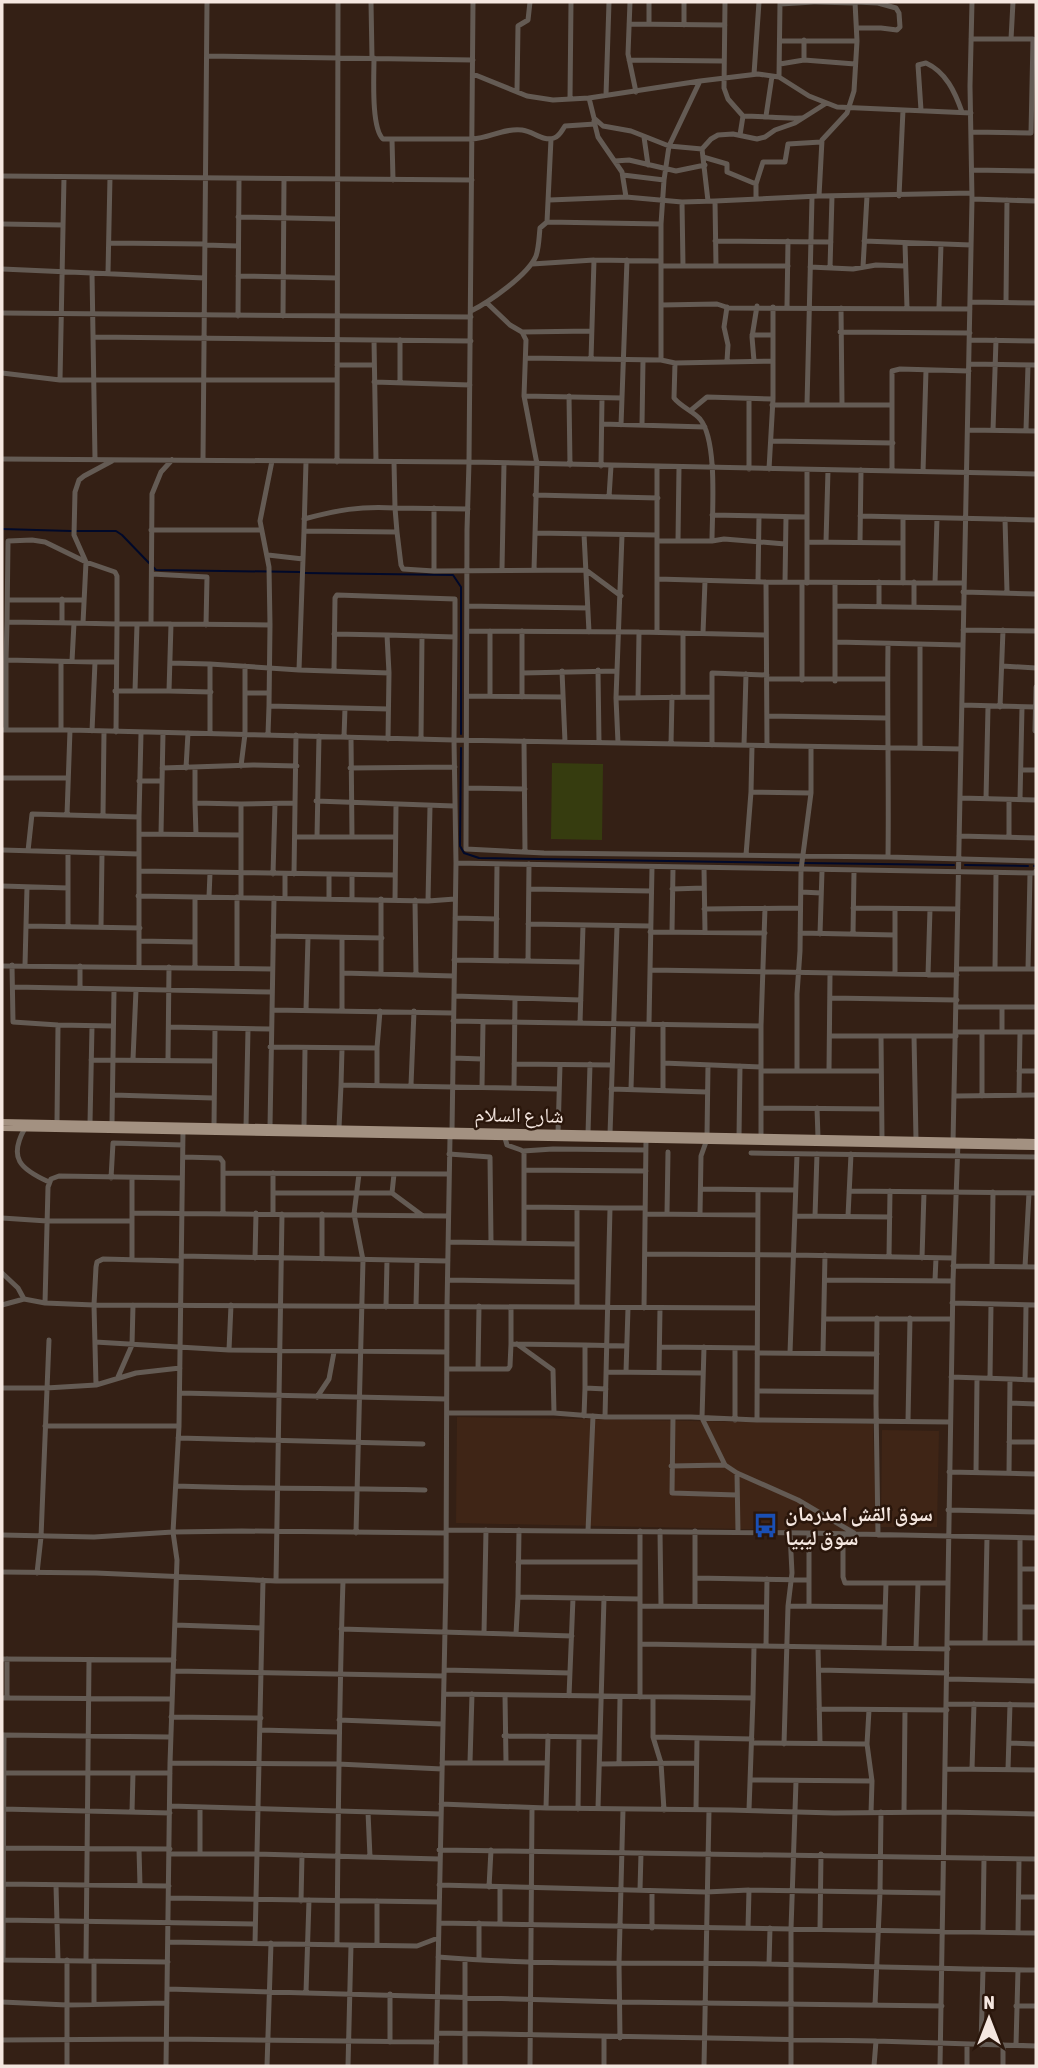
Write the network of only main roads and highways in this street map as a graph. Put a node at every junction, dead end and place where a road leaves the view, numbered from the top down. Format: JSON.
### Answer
{"nodes":[{"id":1,"x":2,"y":1122,"type":"edge"},
{"id":2,"x":2,"y":1128,"type":"edge"},
{"id":3,"x":451,"y":1134,"type":"junction"},
{"id":4,"x":706,"y":1139,"type":"junction"},
{"id":5,"x":1036,"y":1142,"type":"edge"},
{"id":6,"x":956,"y":1144,"type":"junction"},
{"id":7,"x":1036,"y":1147,"type":"edge"}],
"edges":[{"from":1,"to":3,"type":"main road","name":"شارع السلام"},
{"from":2,"to":3,"type":"main road","name":"شارع السلام"},
{"from":3,"to":4,"type":"main road","name":"شارع السلام"},
{"from":3,"to":4,"type":"main road","name":"شارع السلام"},
{"from":4,"to":6,"type":"main road","name":"شارع السلام"},
{"from":4,"to":6,"type":"main road","name":"شارع السلام"},
{"from":5,"to":6,"type":"main road","name":"شارع السلام"},
{"from":6,"to":7,"type":"main road","name":"شارع السلام"}]}
